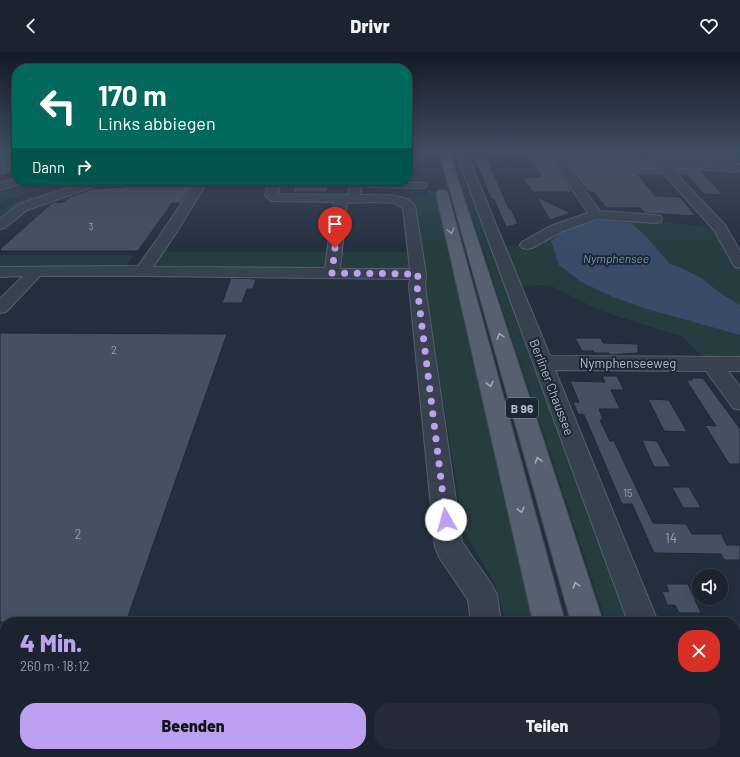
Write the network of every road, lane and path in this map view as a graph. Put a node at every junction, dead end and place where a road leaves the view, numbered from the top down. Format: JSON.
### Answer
{"nodes":[{"id":1,"x":427,"y":185,"type":"edge"},
{"id":2,"x":453,"y":185,"type":"edge"},
{"id":3,"x":459,"y":185,"type":"edge"},
{"id":4,"x":575,"y":185,"type":"edge"},
{"id":5,"x":679,"y":185,"type":"edge"},
{"id":6,"x":60,"y":186,"type":"edge"},
{"id":7,"x":85,"y":186,"type":"edge"},
{"id":8,"x":199,"y":186,"type":"edge"},
{"id":9,"x":273,"y":186,"type":"edge"},
{"id":10,"x":354,"y":186,"type":"edge"},
{"id":11,"x":348,"y":199,"type":"junction"},
{"id":12,"x":12,"y":201,"type":"dead end"},
{"id":13,"x":596,"y":215,"type":"junction"},
{"id":14,"x":656,"y":219,"type":"dead end"},
{"id":15,"x":0,"y":225,"type":"edge"},
{"id":16,"x":527,"y":245,"type":"dead end"},
{"id":17,"x":740,"y":264,"type":"edge"},
{"id":18,"x":142,"y":271,"type":"junction"},
{"id":19,"x":0,"y":272,"type":"edge"},
{"id":20,"x":35,"y":273,"type":"junction"},
{"id":21,"x":332,"y":273,"type":"junction"},
{"id":22,"x":418,"y":274,"type":"junction"},
{"id":23,"x":0,"y":308,"type":"edge"},
{"id":24,"x":544,"y":363,"type":"junction"},
{"id":25,"x":712,"y":364,"type":"junction"},
{"id":26,"x":740,"y":364,"type":"edge"},
{"id":27,"x":740,"y":402,"type":"edge"},
{"id":28,"x":485,"y":617,"type":"edge"},
{"id":29,"x":548,"y":617,"type":"edge"},
{"id":30,"x":585,"y":617,"type":"edge"},
{"id":31,"x":641,"y":617,"type":"edge"}],
"edges":[{"from":1,"to":29,"type":"main road","number":"B 96","one_way":true},
{"from":30,"to":2,"type":"main road","number":"B 96","one_way":true},
{"from":3,"to":24,"type":"street","name":"Berliner Chaussee"},
{"from":4,"to":13,"type":"street"},
{"from":5,"to":17,"type":"street"},
{"from":6,"to":12,"type":"street"},
{"from":7,"to":15,"type":"street"},
{"from":8,"to":18,"type":"street"},
{"from":9,"to":11,"type":"street"},
{"from":10,"to":11,"type":"street"},
{"from":11,"to":21,"type":"street"},
{"from":11,"to":22,"type":"street"},
{"from":13,"to":14,"type":"street"},
{"from":13,"to":16,"type":"street"},
{"from":18,"to":20,"type":"street"},
{"from":18,"to":21,"type":"street"},
{"from":19,"to":20,"type":"street"},
{"from":20,"to":23,"type":"street"},
{"from":21,"to":22,"type":"street"},
{"from":22,"to":28,"type":"street"},
{"from":24,"to":25,"type":"street","name":"Nymphenseeweg"},
{"from":24,"to":31,"type":"street","name":"Berliner Chaussee"},
{"from":25,"to":26,"type":"street","name":"Nymphenseeweg"},
{"from":25,"to":27,"type":"street"}]}
